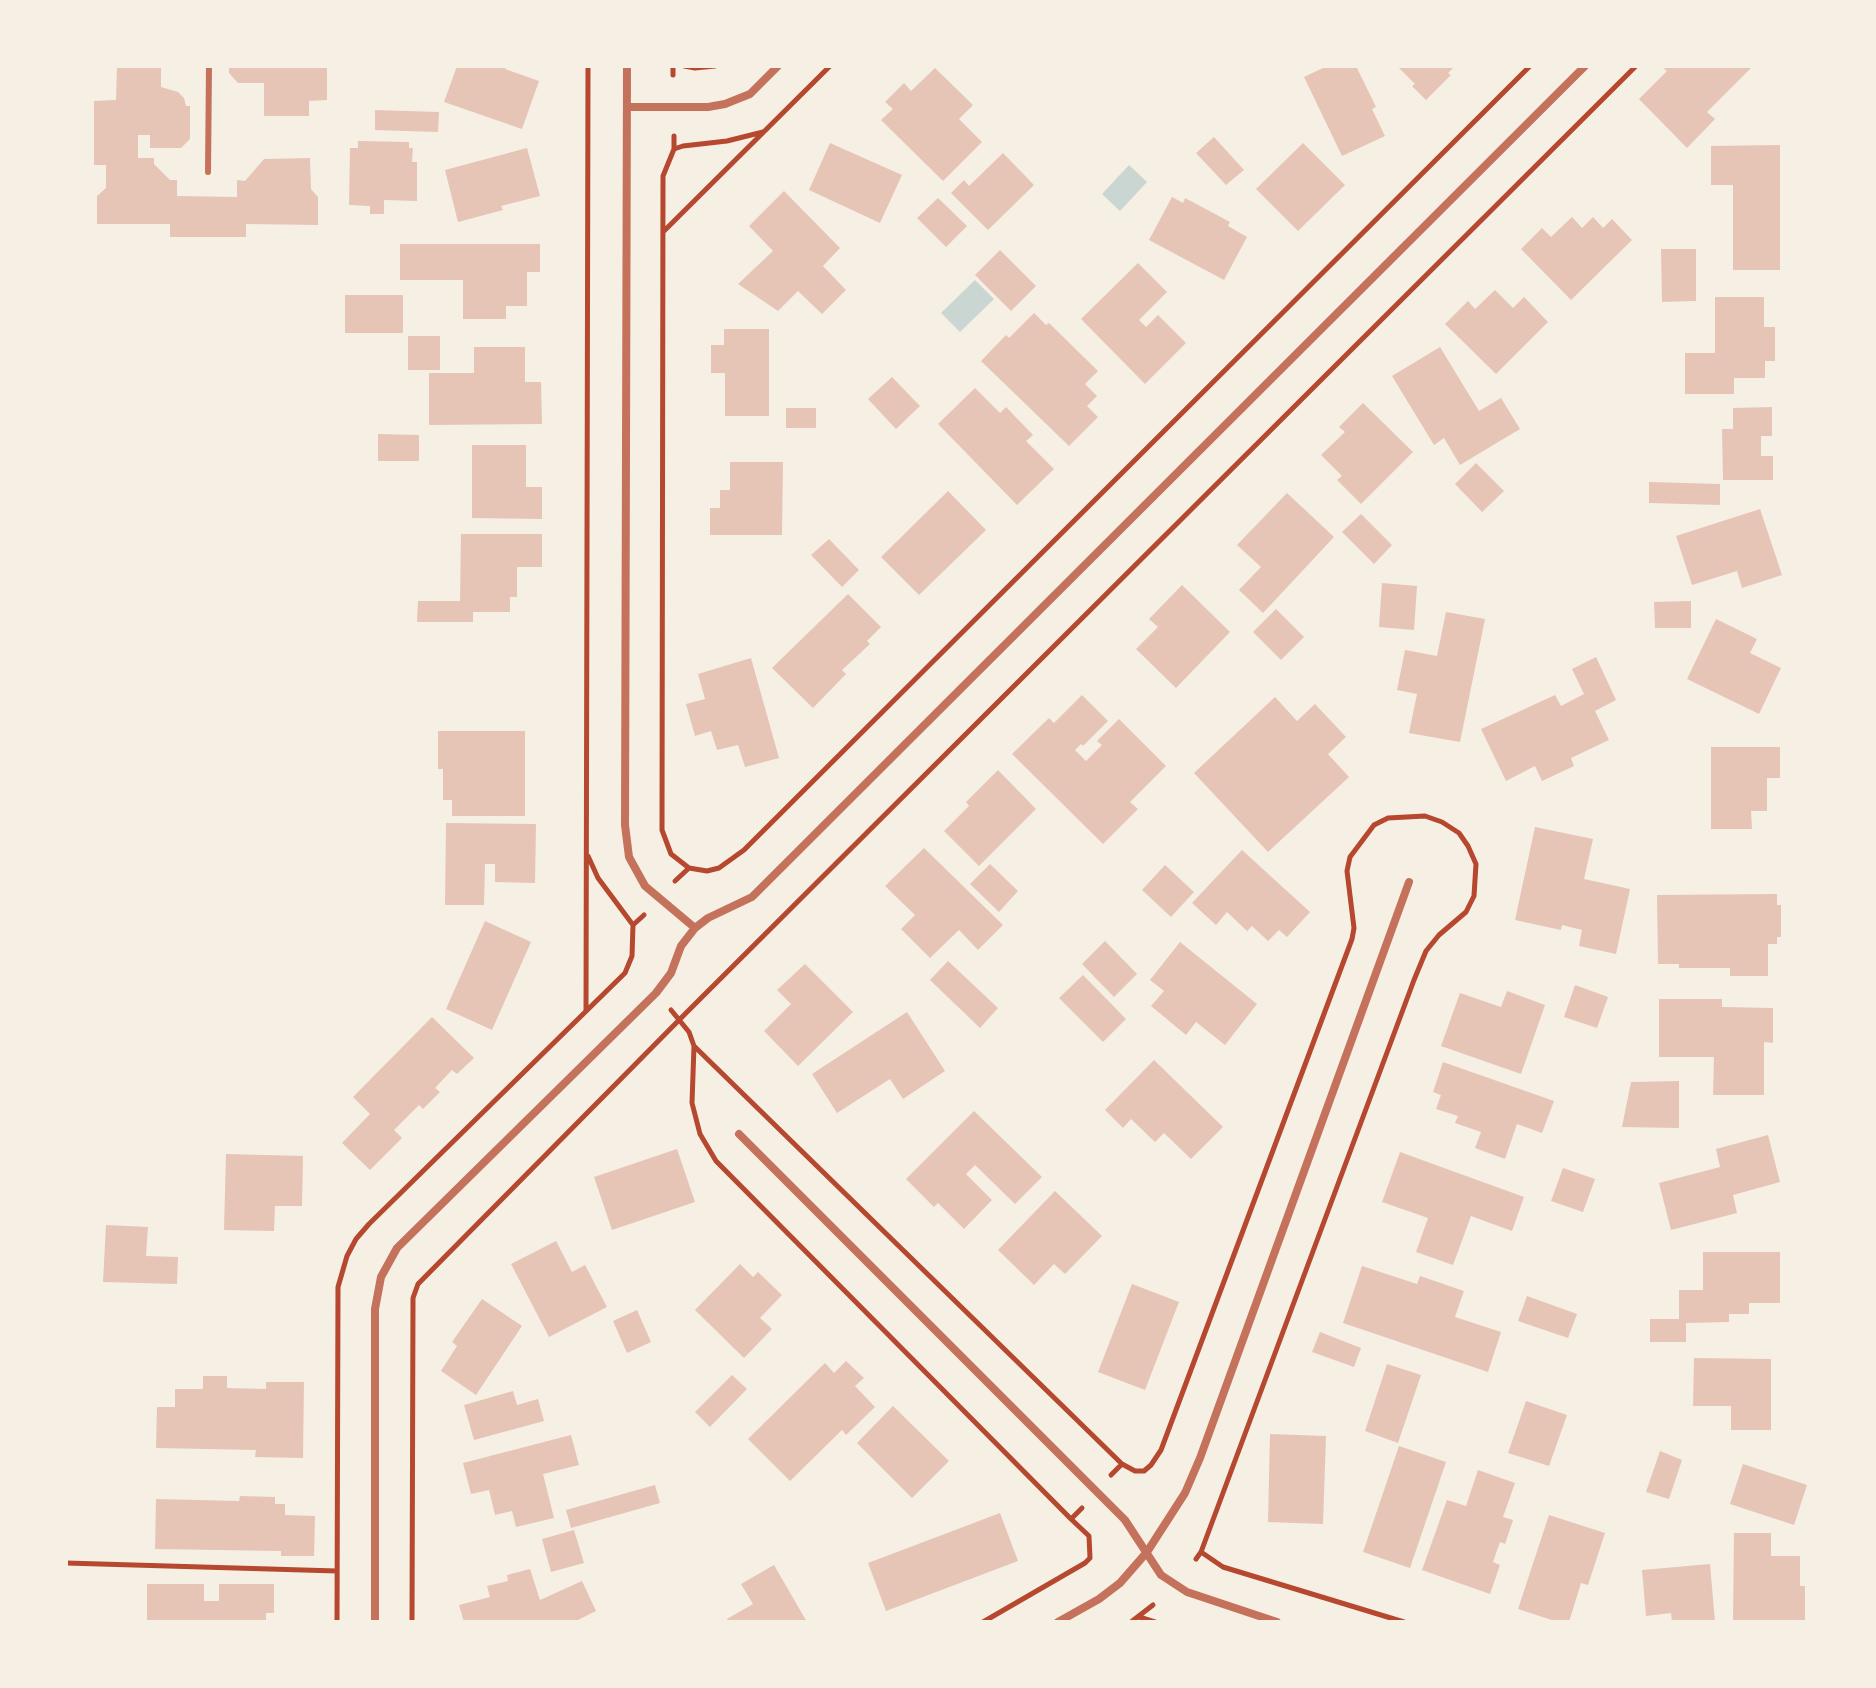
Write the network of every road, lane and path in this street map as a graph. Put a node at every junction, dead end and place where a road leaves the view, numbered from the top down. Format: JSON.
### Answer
{"nodes":[{"id":1,"x":209,"y":66,"type":"edge"},
{"id":2,"x":588,"y":66,"type":"edge"},
{"id":3,"x":627,"y":66,"type":"edge"},
{"id":4,"x":673,"y":66,"type":"edge"},
{"id":5,"x":684,"y":66,"type":"edge"},
{"id":6,"x":715,"y":66,"type":"edge"},
{"id":7,"x":778,"y":66,"type":"edge"},
{"id":8,"x":830,"y":66,"type":"edge"},
{"id":9,"x":1530,"y":66,"type":"edge"},
{"id":10,"x":1585,"y":66,"type":"edge"},
{"id":11,"x":1636,"y":66,"type":"edge"},
{"id":12,"x":673,"y":75,"type":"dead end"},
{"id":13,"x":627,"y":107,"type":"junction"},
{"id":14,"x":764,"y":132,"type":"junction"},
{"id":15,"x":674,"y":136,"type":"dead end"},
{"id":16,"x":674,"y":149,"type":"junction"},
{"id":17,"x":208,"y":172,"type":"dead end"},
{"id":18,"x":663,"y":232,"type":"junction"},
{"id":19,"x":586,"y":848,"type":"junction"},
{"id":20,"x":689,"y":868,"type":"junction"},
{"id":21,"x":674,"y":882,"type":"dead end"},
{"id":22,"x":1409,"y":882,"type":"dead end"},
{"id":23,"x":633,"y":925,"type":"dead end"},
{"id":24,"x":695,"y":928,"type":"junction"},
{"id":25,"x":586,"y":1011,"type":"dead end"},
{"id":26,"x":694,"y":1046,"type":"dead end"},
{"id":27,"x":739,"y":1134,"type":"dead end"},
{"id":28,"x":1122,"y":1464,"type":"dead end"},
{"id":29,"x":1084,"y":1505,"type":"dead end"},
{"id":30,"x":1147,"y":1552,"type":"junction"},
{"id":31,"x":1196,"y":1559,"type":"dead end"},
{"id":32,"x":66,"y":1563,"type":"edge"},
{"id":33,"x":337,"y":1571,"type":"dead end"},
{"id":34,"x":1153,"y":1605,"type":"dead end"},
{"id":35,"x":1139,"y":1617,"type":"junction"},
{"id":36,"x":375,"y":1622,"type":"edge"},
{"id":37,"x":412,"y":1622,"type":"edge"},
{"id":38,"x":983,"y":1622,"type":"edge"},
{"id":39,"x":1058,"y":1622,"type":"edge"},
{"id":40,"x":1131,"y":1622,"type":"edge"},
{"id":41,"x":1155,"y":1622,"type":"edge"},
{"id":42,"x":1277,"y":1622,"type":"edge"},
{"id":43,"x":1404,"y":1622,"type":"edge"}],
"edges":[{"from":1,"to":17,"type":"lane"},
{"from":2,"to":19,"type":"path"},
{"from":3,"to":13,"type":"street"},
{"from":4,"to":12,"type":"path"},
{"from":5,"to":6,"type":"path"},
{"from":7,"to":13,"type":"street"},
{"from":8,"to":14,"type":"path"},
{"from":9,"to":20,"type":"path"},
{"from":10,"to":24,"type":"street"},
{"from":11,"to":37,"type":"path"},
{"from":13,"to":24,"type":"street"},
{"from":14,"to":16,"type":"path"},
{"from":14,"to":18,"type":"path"},
{"from":15,"to":16,"type":"path"},
{"from":16,"to":18,"type":"path"},
{"from":18,"to":20,"type":"path"},
{"from":19,"to":23,"type":"path"},
{"from":19,"to":25,"type":"path"},
{"from":20,"to":21,"type":"path"},
{"from":22,"to":30,"type":"street"},
{"from":24,"to":36,"type":"street"},
{"from":26,"to":28,"type":"path"},
{"from":27,"to":30,"type":"street"},
{"from":29,"to":38,"type":"path"},
{"from":30,"to":39,"type":"street"},
{"from":30,"to":42,"type":"street"},
{"from":31,"to":43,"type":"path"},
{"from":32,"to":33,"type":"path"},
{"from":34,"to":35,"type":"path"},
{"from":35,"to":40,"type":"path"},
{"from":35,"to":41,"type":"path"}]}
